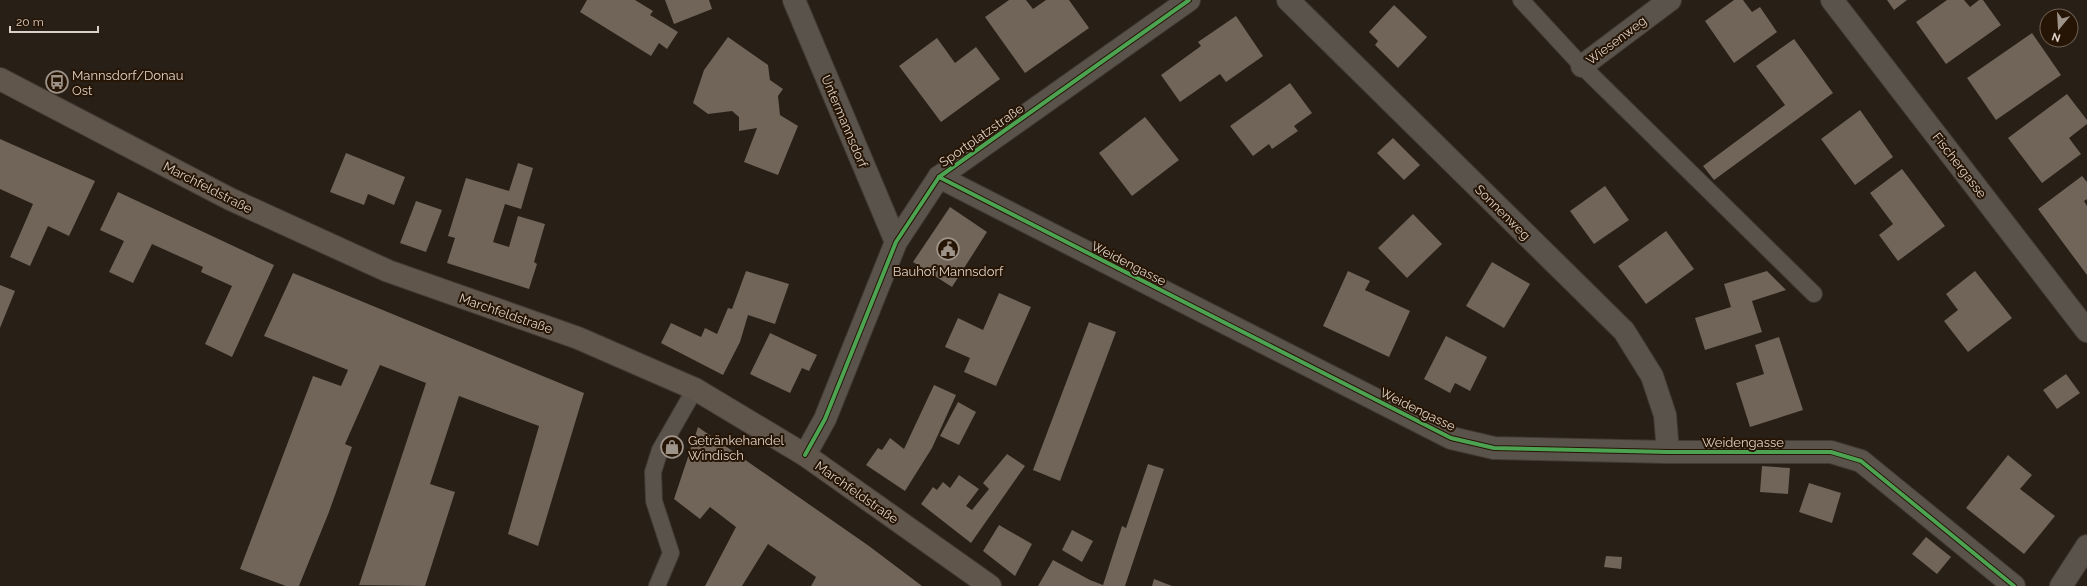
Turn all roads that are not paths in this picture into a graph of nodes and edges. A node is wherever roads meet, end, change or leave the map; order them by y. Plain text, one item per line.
1 (794, 0) edge
2 (1189, 0) edge
3 (1288, 0) edge
4 (1521, 0) edge
5 (1670, 0) edge
6 (1832, 0) edge
7 (1582, 66) junction
8 (0, 79) edge
9 (939, 177) junction
10 (896, 242) junction
11 (1814, 294) dead end
12 (2087, 331) edge
13 (695, 389) junction
14 (1668, 452) junction
15 (805, 455) junction
16 (2087, 546) edge
17 (657, 586) edge
18 (990, 586) edge
19 (2014, 586) edge
20 (2061, 586) edge

1 - 10 street, Untermannsdorf
2 - 9 street, Sportplatzstraße
3 - 14 street, Sonnenweg
4 - 7 lane
5 - 7 street, Wiesenweg
6 - 12 street, Fischergasse
7 - 11 lane
8 - 13 main road, Marchfeldstraße
9 - 10 street, Sportplatzstraße
9 - 14 street, Weidengasse
10 - 15 street, Sportplatzstraße
13 - 15 main road, Marchfeldstraße
13 - 17 lane
14 - 19 street, Weidengasse
15 - 18 main road, Marchfeldstraße
16 - 20 street

